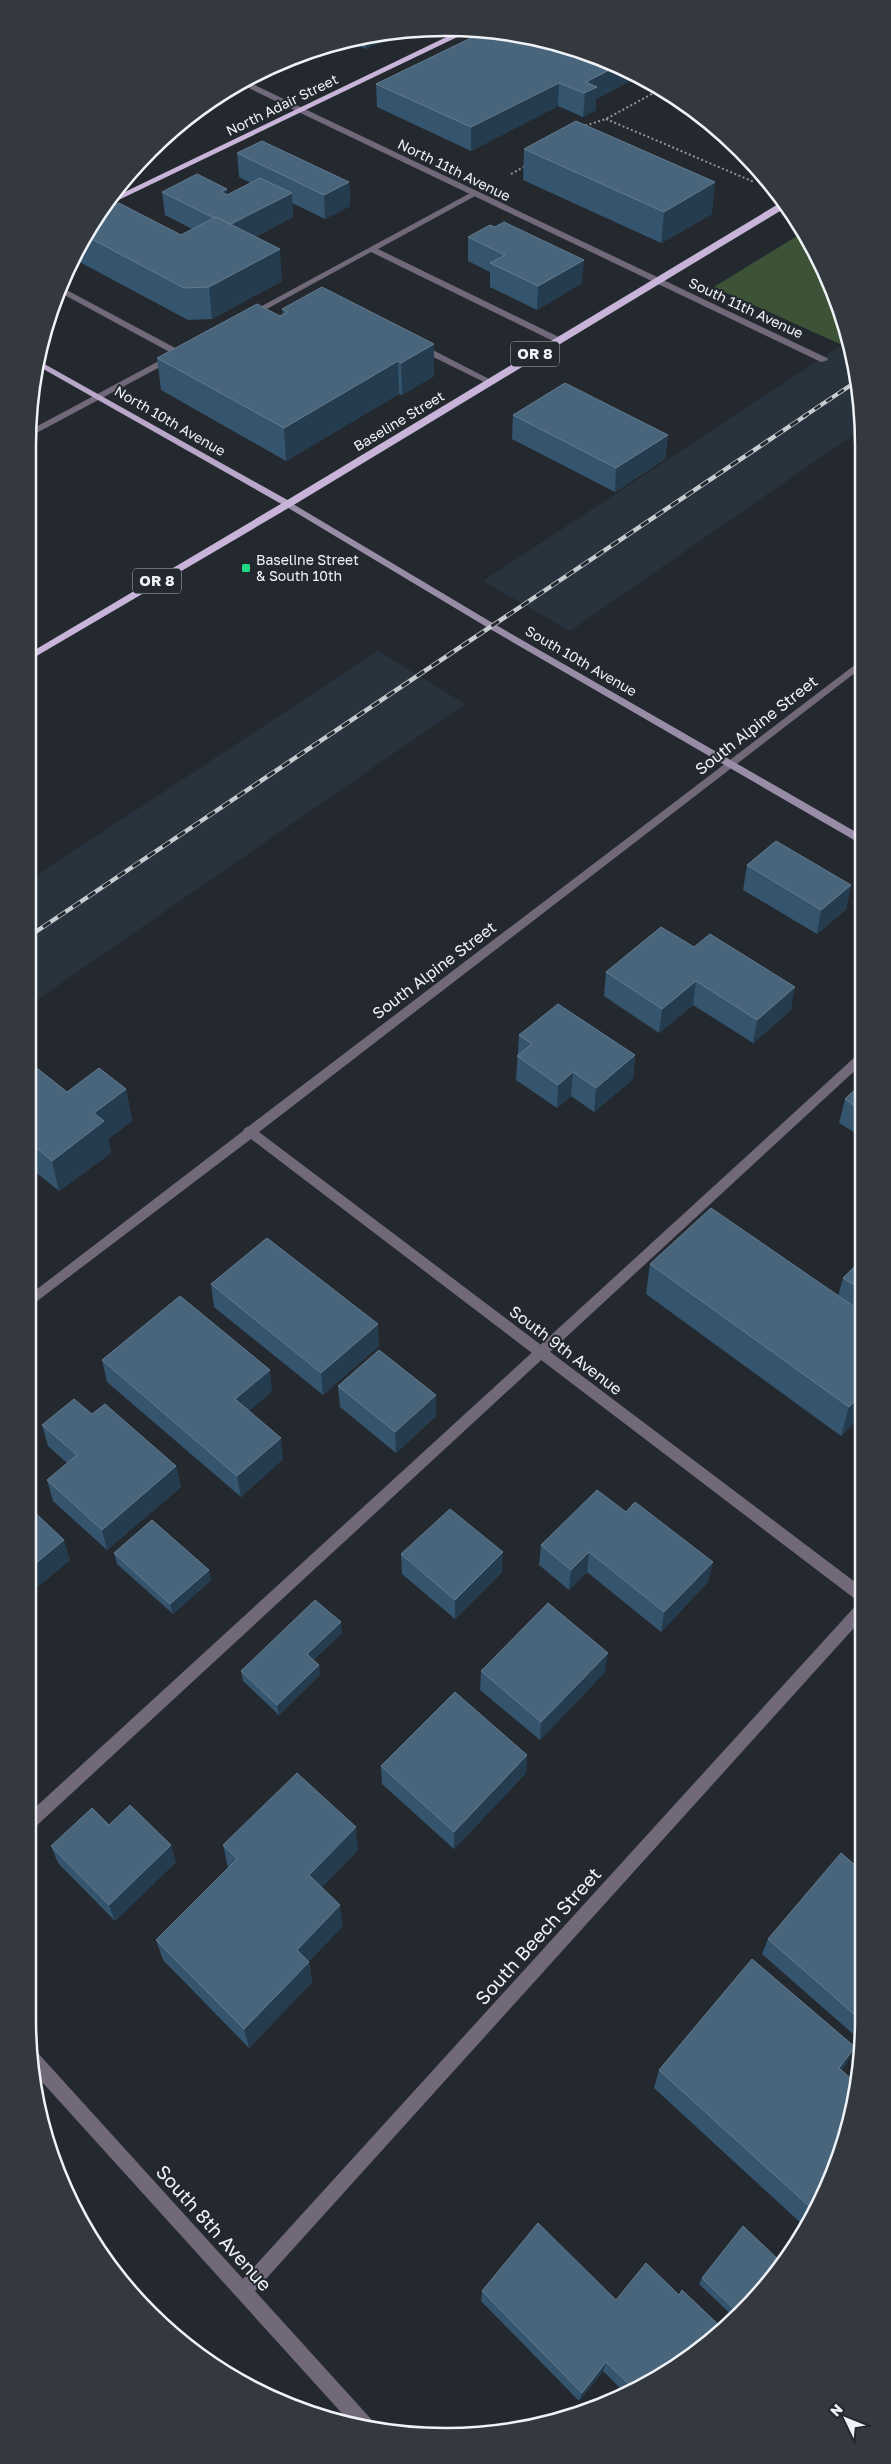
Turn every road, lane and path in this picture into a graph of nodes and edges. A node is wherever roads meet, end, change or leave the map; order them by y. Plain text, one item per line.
1 (453, 36) edge
2 (250, 86) edge
3 (653, 93) edge
4 (303, 110) junction
5 (606, 118) junction
6 (577, 129) edge
7 (530, 163) edge
8 (758, 184) dead end
9 (474, 193) junction
10 (120, 198) edge
11 (779, 208) edge
12 (372, 249) junction
13 (656, 281) junction
14 (298, 289) junction
15 (66, 292) edge
16 (307, 293) edge
17 (238, 321) edge
18 (558, 340) junction
19 (411, 342) edge
20 (187, 348) edge
21 (178, 353) junction
22 (824, 360) dead end
23 (44, 366) edge
24 (489, 382) junction
25 (98, 397) junction
26 (37, 430) edge
27 (288, 504) junction
28 (36, 653) edge
29 (855, 668) edge
30 (731, 765) junction
31 (855, 837) edge
32 (855, 1064) edge
33 (249, 1131) junction
34 (36, 1297) edge
35 (541, 1353) junction
36 (855, 1591) edge
37 (855, 1616) edge
38 (36, 1817) edge
39 (39, 2067) edge
40 (243, 2292) junction
41 (359, 2418) edge

1 - 4 highway, North Adair Street
2 - 4 street, North 11th Avenue
3 - 5 path
4 - 9 street, North 11th Avenue
4 - 10 highway, North Adair Street
5 - 6 path
5 - 8 path
7 - 9 path
9 - 12 street
9 - 13 street, North 11th Avenue
11 - 13 highway, Baseline Street / OR 8
12 - 14 street
12 - 18 street
13 - 18 highway, Baseline Street / OR 8
13 - 22 street, South 11th Avenue
14 - 16 street
14 - 17 street
15 - 21 street
18 - 24 highway, Baseline Street / OR 8
19 - 24 street
20 - 21 street
21 - 25 street
23 - 25 main road, North 10th Avenue
24 - 27 highway, Baseline Street / OR 8
25 - 26 street
25 - 27 main road, North 10th Avenue
27 - 28 highway, Baseline Street / OR 8
27 - 30 main road, South 10th Avenue
29 - 30 street, South Alpine Street
30 - 31 main road, South 10th Avenue
30 - 33 street, South Alpine Street
32 - 35 street
33 - 34 street, South Alpine Street
33 - 35 street, South 9th Avenue
35 - 36 street, South 9th Avenue
35 - 38 street
37 - 40 street, South Beech Street
39 - 40 street, South 8th Avenue
40 - 41 street, South 8th Avenue

